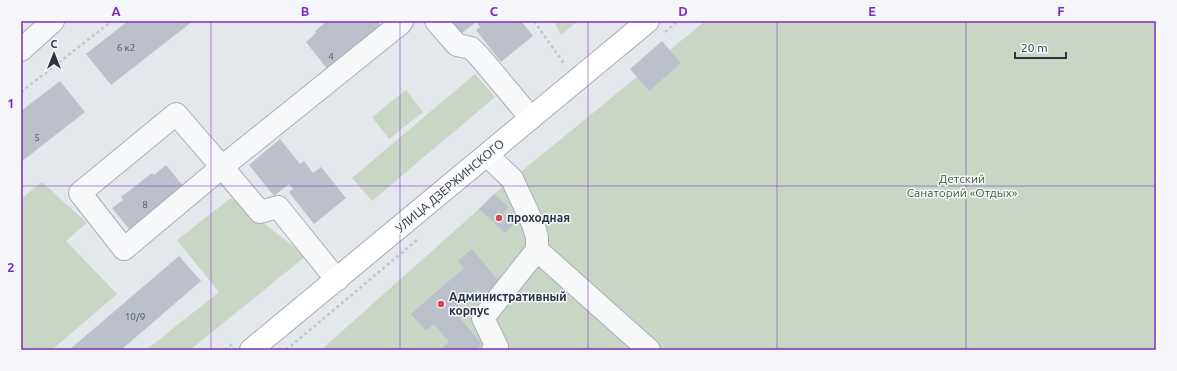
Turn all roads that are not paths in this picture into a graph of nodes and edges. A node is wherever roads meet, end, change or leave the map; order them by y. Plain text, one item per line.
1 (53, 21) edge
2 (402, 21) edge
3 (436, 21) edge
4 (648, 21) edge
5 (21, 50) edge
6 (531, 118) junction
7 (487, 155) junction
8 (222, 167) junction
9 (537, 250) junction
10 (337, 280) junction
11 (251, 350) edge
12 (493, 350) edge
13 (649, 350) edge

1 - 5 lane
2 - 8 lane
3 - 6 lane
4 - 6 main road, УЛИЦА ДЗЕРЖИНСКОГО
6 - 7 main road, УЛИЦА ДЗЕРЖИНСКОГО
7 - 9 lane
7 - 10 main road, УЛИЦА ДЗЕРЖИНСКОГО
8 - 8 lane
8 - 10 lane
9 - 12 lane
9 - 13 lane
10 - 11 main road, УЛИЦА ДЗЕРЖИНСКОГО

